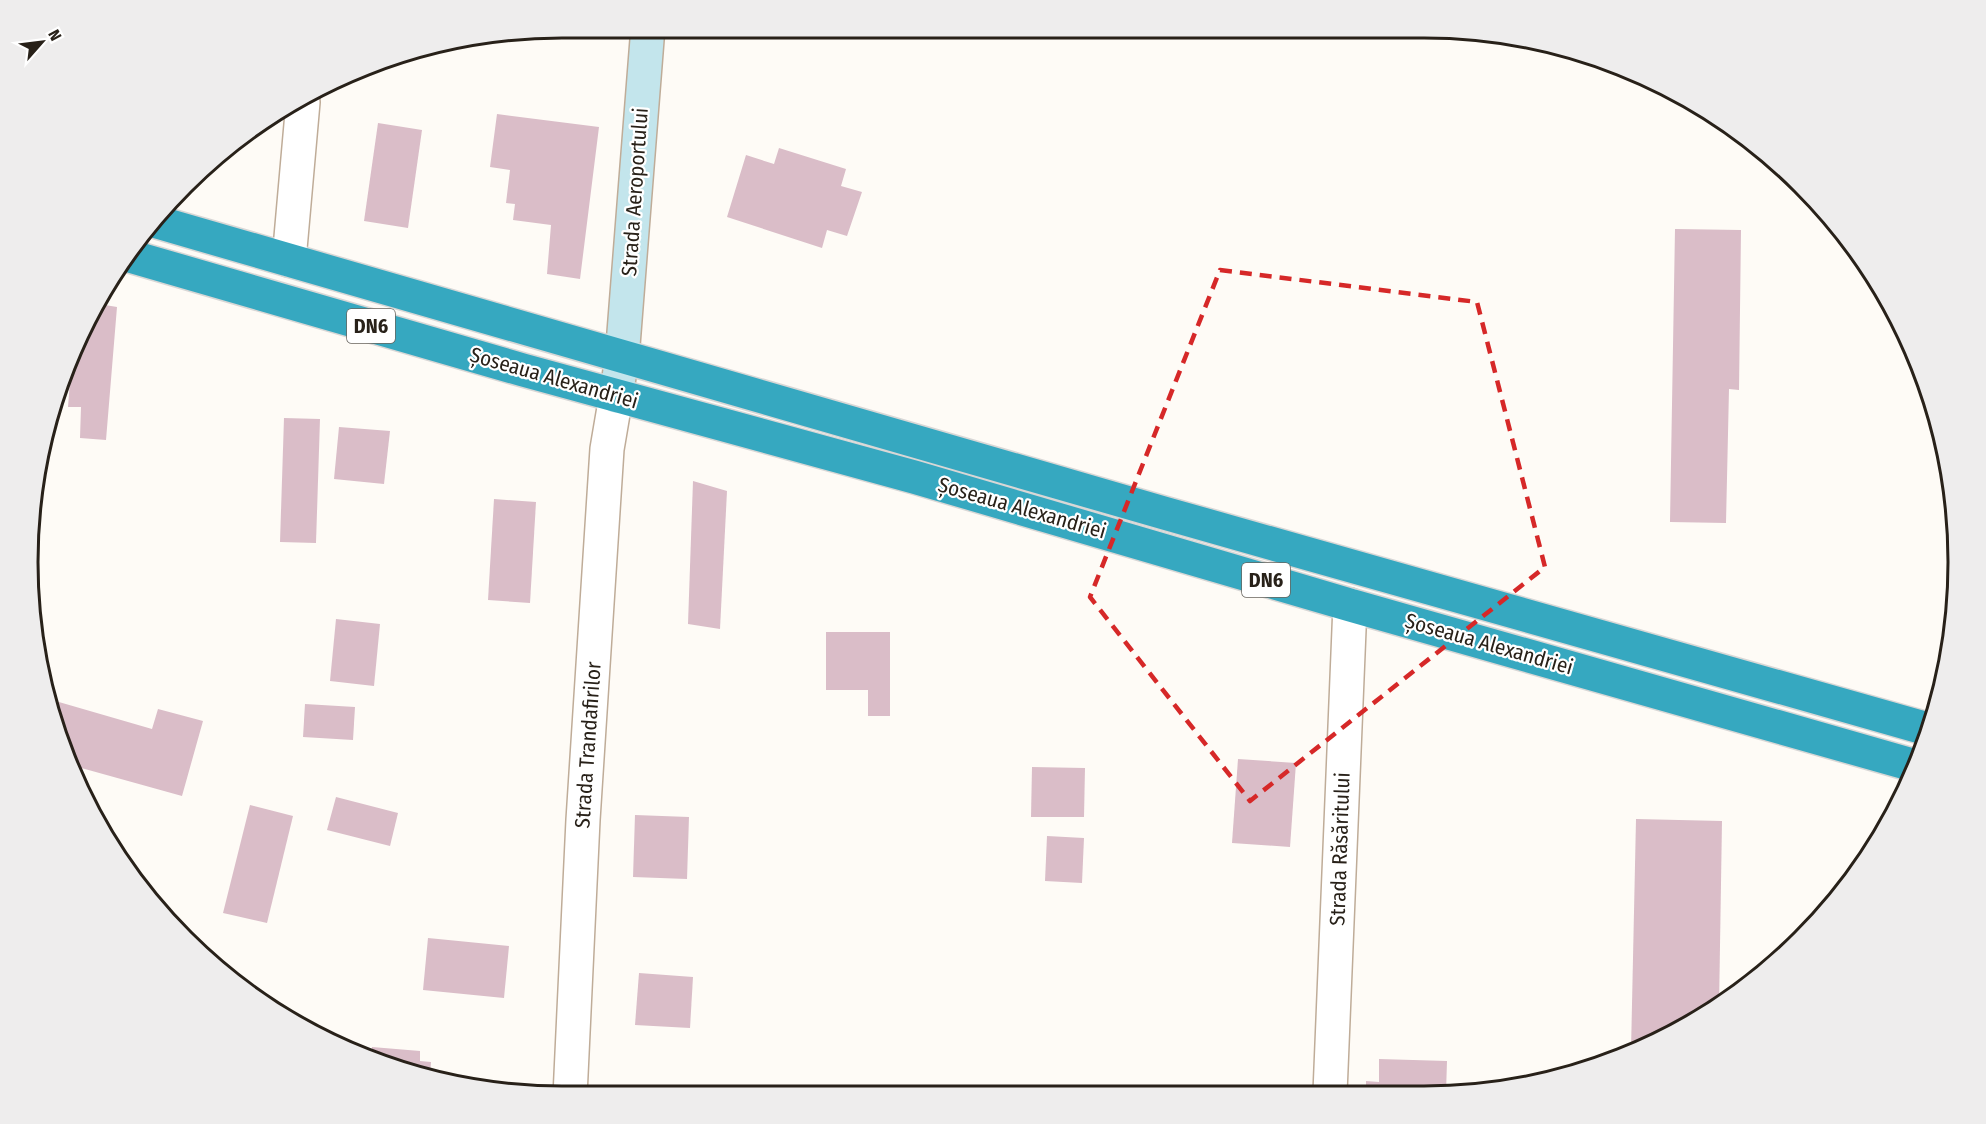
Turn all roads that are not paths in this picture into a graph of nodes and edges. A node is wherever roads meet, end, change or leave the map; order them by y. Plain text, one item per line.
1 (647, 38) edge
2 (303, 107) edge
3 (162, 223) edge
4 (135, 258) edge
5 (290, 260) junction
6 (622, 358) junction
7 (616, 396) junction
8 (1350, 604) junction
9 (1922, 727) edge
10 (1909, 763) edge
11 (570, 1086) edge
12 (1330, 1086) edge

1 - 6 street, Strada Aeroportului
2 - 5 street
3 - 5 highway, Șoseaua Alexandriei / DN6
4 - 7 highway, Șoseaua Alexandriei / DN6
5 - 6 highway, Șoseaua Alexandriei / DN6
6 - 7 street, Strada Aeroportului
6 - 9 highway, Șoseaua Alexandriei / DN6
7 - 8 highway, Șoseaua Alexandriei / DN6
7 - 11 street, Strada Trandafirilor
8 - 10 highway, Șoseaua Alexandriei / DN6
8 - 12 street, Strada Răsăritului

